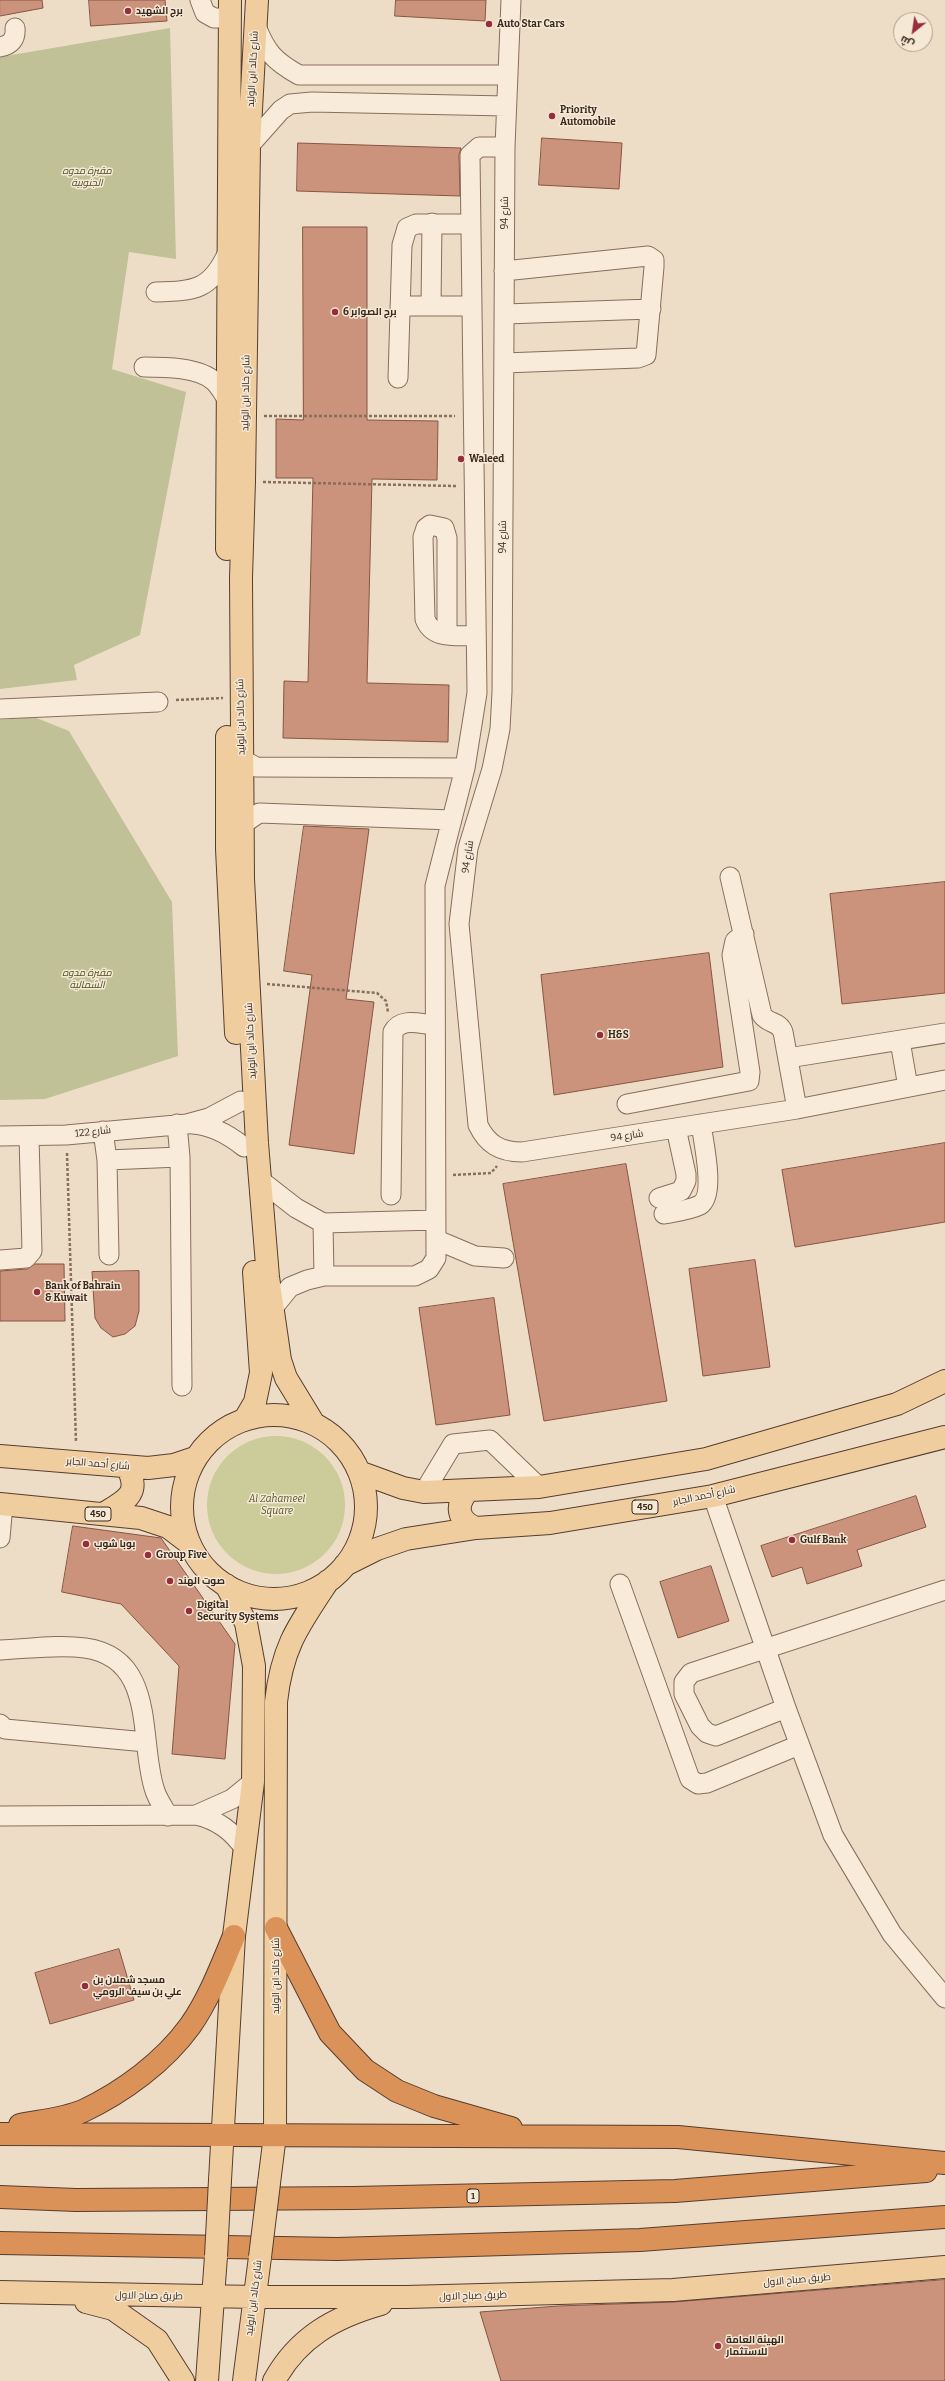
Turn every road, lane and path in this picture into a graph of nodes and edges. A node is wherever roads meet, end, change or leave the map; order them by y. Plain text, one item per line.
1 (200, 0) edge
2 (257, 0) edge
3 (511, 0) edge
4 (230, 9) edge
5 (255, 25) junction
6 (15, 28) dead end
7 (0, 47) edge
8 (507, 75) junction
9 (506, 106) junction
10 (250, 146) junction
11 (505, 147) junction
12 (432, 223) junction
13 (470, 224) junction
14 (228, 252) junction
15 (504, 271) junction
16 (156, 292) dead end
17 (400, 306) junction
18 (431, 306) junction
19 (472, 306) junction
20 (651, 309) junction
21 (504, 314) junction
22 (504, 362) junction
23 (144, 367) dead end
24 (398, 378) dead end
25 (228, 400) junction
26 (246, 415) junction
27 (504, 415) junction
28 (474, 416) junction
29 (258, 482) dead end
30 (474, 487) junction
31 (447, 634) junction
32 (476, 636) junction
33 (227, 697) junction
34 (158, 702) joint
35 (0, 709) edge
36 (242, 759) junction
37 (465, 768) junction
38 (452, 820) junction
39 (243, 824) junction
40 (730, 877) dead end
41 (744, 934) junction
42 (261, 984) dead end
43 (434, 1025) junction
44 (397, 1026) junction
45 (945, 1033) edge
46 (900, 1041) junction
47 (788, 1058) junction
48 (945, 1080) edge
49 (908, 1087) junction
50 (241, 1101) junction
51 (627, 1104) dead end
52 (797, 1109) junction
53 (182, 1124) junction
54 (701, 1124) junction
55 (676, 1128) junction
56 (103, 1131) junction
57 (66, 1135) junction
58 (0, 1136) edge
59 (29, 1136) junction
60 (244, 1146) junction
61 (509, 1152) junction
62 (180, 1156) junction
63 (107, 1160) junction
64 (434, 1174) junction
65 (260, 1180) junction
66 (391, 1195) dead end
67 (323, 1223) junction
68 (436, 1230) junction
69 (503, 1252) dead end
70 (109, 1255) dead end
71 (0, 1260) edge
72 (324, 1276) junction
73 (272, 1308) junction
74 (945, 1381) edge
75 (182, 1386) dead end
76 (245, 1419) junction
77 (314, 1424) junction
78 (945, 1437) edge
79 (0, 1456) edge
80 (195, 1458) junction
81 (76, 1462) junction
82 (127, 1467) junction
83 (359, 1472) junction
84 (539, 1487) junction
85 (424, 1492) junction
86 (467, 1492) junction
87 (713, 1496) junction
88 (2, 1504) edge
89 (103, 1514) junction
90 (476, 1528) junction
91 (0, 1538) edge
92 (190, 1543) junction
93 (346, 1565) junction
94 (328, 1581) junction
95 (620, 1584) dead end
96 (226, 1585) junction
97 (945, 1590) edge
98 (766, 1649) junction
99 (0, 1650) edge
100 (786, 1708) junction
101 (0, 1724) edge
102 (146, 1742) junction
103 (799, 1745) junction
104 (253, 1782) junction
105 (196, 1815) junction
106 (0, 1816) edge
107 (168, 1816) junction
108 (244, 1849) junction
109 (276, 1928) junction
110 (234, 1936) junction
111 (945, 1998) edge
112 (0, 2129) edge
113 (0, 2134) edge
114 (223, 2135) junction
115 (275, 2135) junction
116 (541, 2136) junction
117 (945, 2163) edge
118 (945, 2170) edge
119 (0, 2197) edge
120 (945, 2217) edge
121 (0, 2243) edge
122 (945, 2252) edge
123 (945, 2267) edge
124 (673, 2290) junction
125 (0, 2292) edge
126 (58, 2294) junction
127 (213, 2297) junction
128 (255, 2297) junction
129 (406, 2297) junction
130 (183, 2381) edge
131 (208, 2381) edge
132 (244, 2381) edge
133 (274, 2381) edge

1 - 4 street
2 - 5 main road, شارع خالد ابن الوليد
3 - 8 street, شارع 94
4 - 14 main road, شارع خالد ابن الوليد
5 - 8 street
5 - 10 main road, شارع خالد ابن الوليد
6 - 7 street
8 - 9 street, شارع 94
9 - 10 street
9 - 11 street, شارع 94
10 - 26 main road, شارع خالد ابن الوليد
11 - 13 street
11 - 15 street, شارع 94
12 - 13 street
12 - 17 street
12 - 18 street
13 - 19 street
14 - 16 street
14 - 25 main road, شارع خالد ابن الوليد
15 - 20 street
15 - 21 street, شارع 94
17 - 18 street
17 - 24 street
18 - 19 street
19 - 28 street
20 - 21 street
20 - 22 street
21 - 22 street, شارع 94
22 - 27 street, شارع 94
23 - 25 street
25 - 33 main road, شارع خالد ابن الوليد
26 - 28 path
26 - 36 main road, شارع خالد ابن الوليد
27 - 28 street
27 - 61 street, شارع 94
28 - 30 street
29 - 30 path
30 - 32 street
31 - 31 street
31 - 32 street
32 - 37 street
33 - 34 path
33 - 50 main road, شارع خالد ابن الوليد
34 - 35 street
36 - 37 street
36 - 39 main road, شارع خالد ابن الوليد
37 - 38 street
38 - 39 street
38 - 43 street
39 - 65 main road, شارع خالد ابن الوليد
40 - 41 street
41 - 47 street
41 - 51 street
42 - 44 path
43 - 44 street
43 - 64 street
44 - 66 street
45 - 46 street
46 - 47 street
46 - 49 street
47 - 52 street
48 - 49 street, شارع 94
49 - 52 street, شارع 94
50 - 53 street, شارع 122
50 - 60 main road, شارع خالد ابن الوليد
52 - 54 street, شارع 94
53 - 56 street, شارع 122
53 - 60 street, شارع 122
53 - 62 street
54 - 55 street, شارع 94
54 - 55 street
55 - 61 street, شارع 94
56 - 57 street, شارع 122
56 - 63 street
57 - 59 street, شارع 122
57 - 81 path
58 - 59 street, شارع 122
59 - 71 street
60 - 76 main road, شارع خالد ابن الوليد
61 - 64 path
62 - 63 street
62 - 75 street
63 - 70 street
64 - 68 street
65 - 67 street
65 - 73 main road, شارع خالد ابن الوليد
67 - 68 street
67 - 72 street
68 - 69 street
68 - 72 street
72 - 73 street
73 - 77 main road, شارع خالد ابن الوليد
74 - 84 main road
76 - 77 main road, 450
76 - 80 main road, 450
77 - 83 main road, 450
78 - 87 main road, شارع أحمد الجابر / 450
79 - 81 main road, شارع أحمد الجابر / 450
80 - 82 main road, شارع أحمد الجابر / 450
80 - 92 main road, 450
81 - 82 main road, شارع أحمد الجابر / 450
82 - 89 main road
83 - 85 main road
83 - 93 main road, 450
84 - 85 street
84 - 86 main road
85 - 86 main road
86 - 90 main road
87 - 90 main road, شارع أحمد الجابر / 450
87 - 98 street
88 - 89 main road, 450
88 - 91 street
89 - 92 main road, 450
90 - 93 main road, شارع أحمد الجابر / 450
92 - 96 main road, 450
93 - 94 main road, 450
94 - 96 main road, 450
94 - 109 main road, شارع خالد ابن الوليد
95 - 103 street
96 - 104 main road
97 - 98 street
98 - 100 street
98 - 100 street
99 - 102 street
100 - 103 street
101 - 102 street
102 - 107 street
103 - 111 street
104 - 105 street
104 - 108 main road
105 - 107 street
105 - 108 street
106 - 107 street
108 - 110 main road
109 - 115 main road, شارع خالد ابن الوليد
109 - 116 highway
110 - 112 highway
110 - 114 main road
113 - 114 highway
114 - 115 highway
114 - 127 main road, bridge
115 - 116 highway
115 - 128 main road, شارع خالد ابن الوليد, bridge
116 - 117 highway
118 - 119 highway, 1
120 - 121 highway
122 - 124 main road
123 - 124 main road, طريق صباح الاول
124 - 129 main road, طريق صباح الاول
125 - 126 main road, طريق صباح الاول
126 - 127 main road, طريق صباح الاول
126 - 130 main road
127 - 128 main road, طريق صباح الاول
127 - 131 main road
128 - 129 main road, طريق صباح الاول
128 - 132 main road, شارع خالد ابن الوليد
129 - 133 main road

